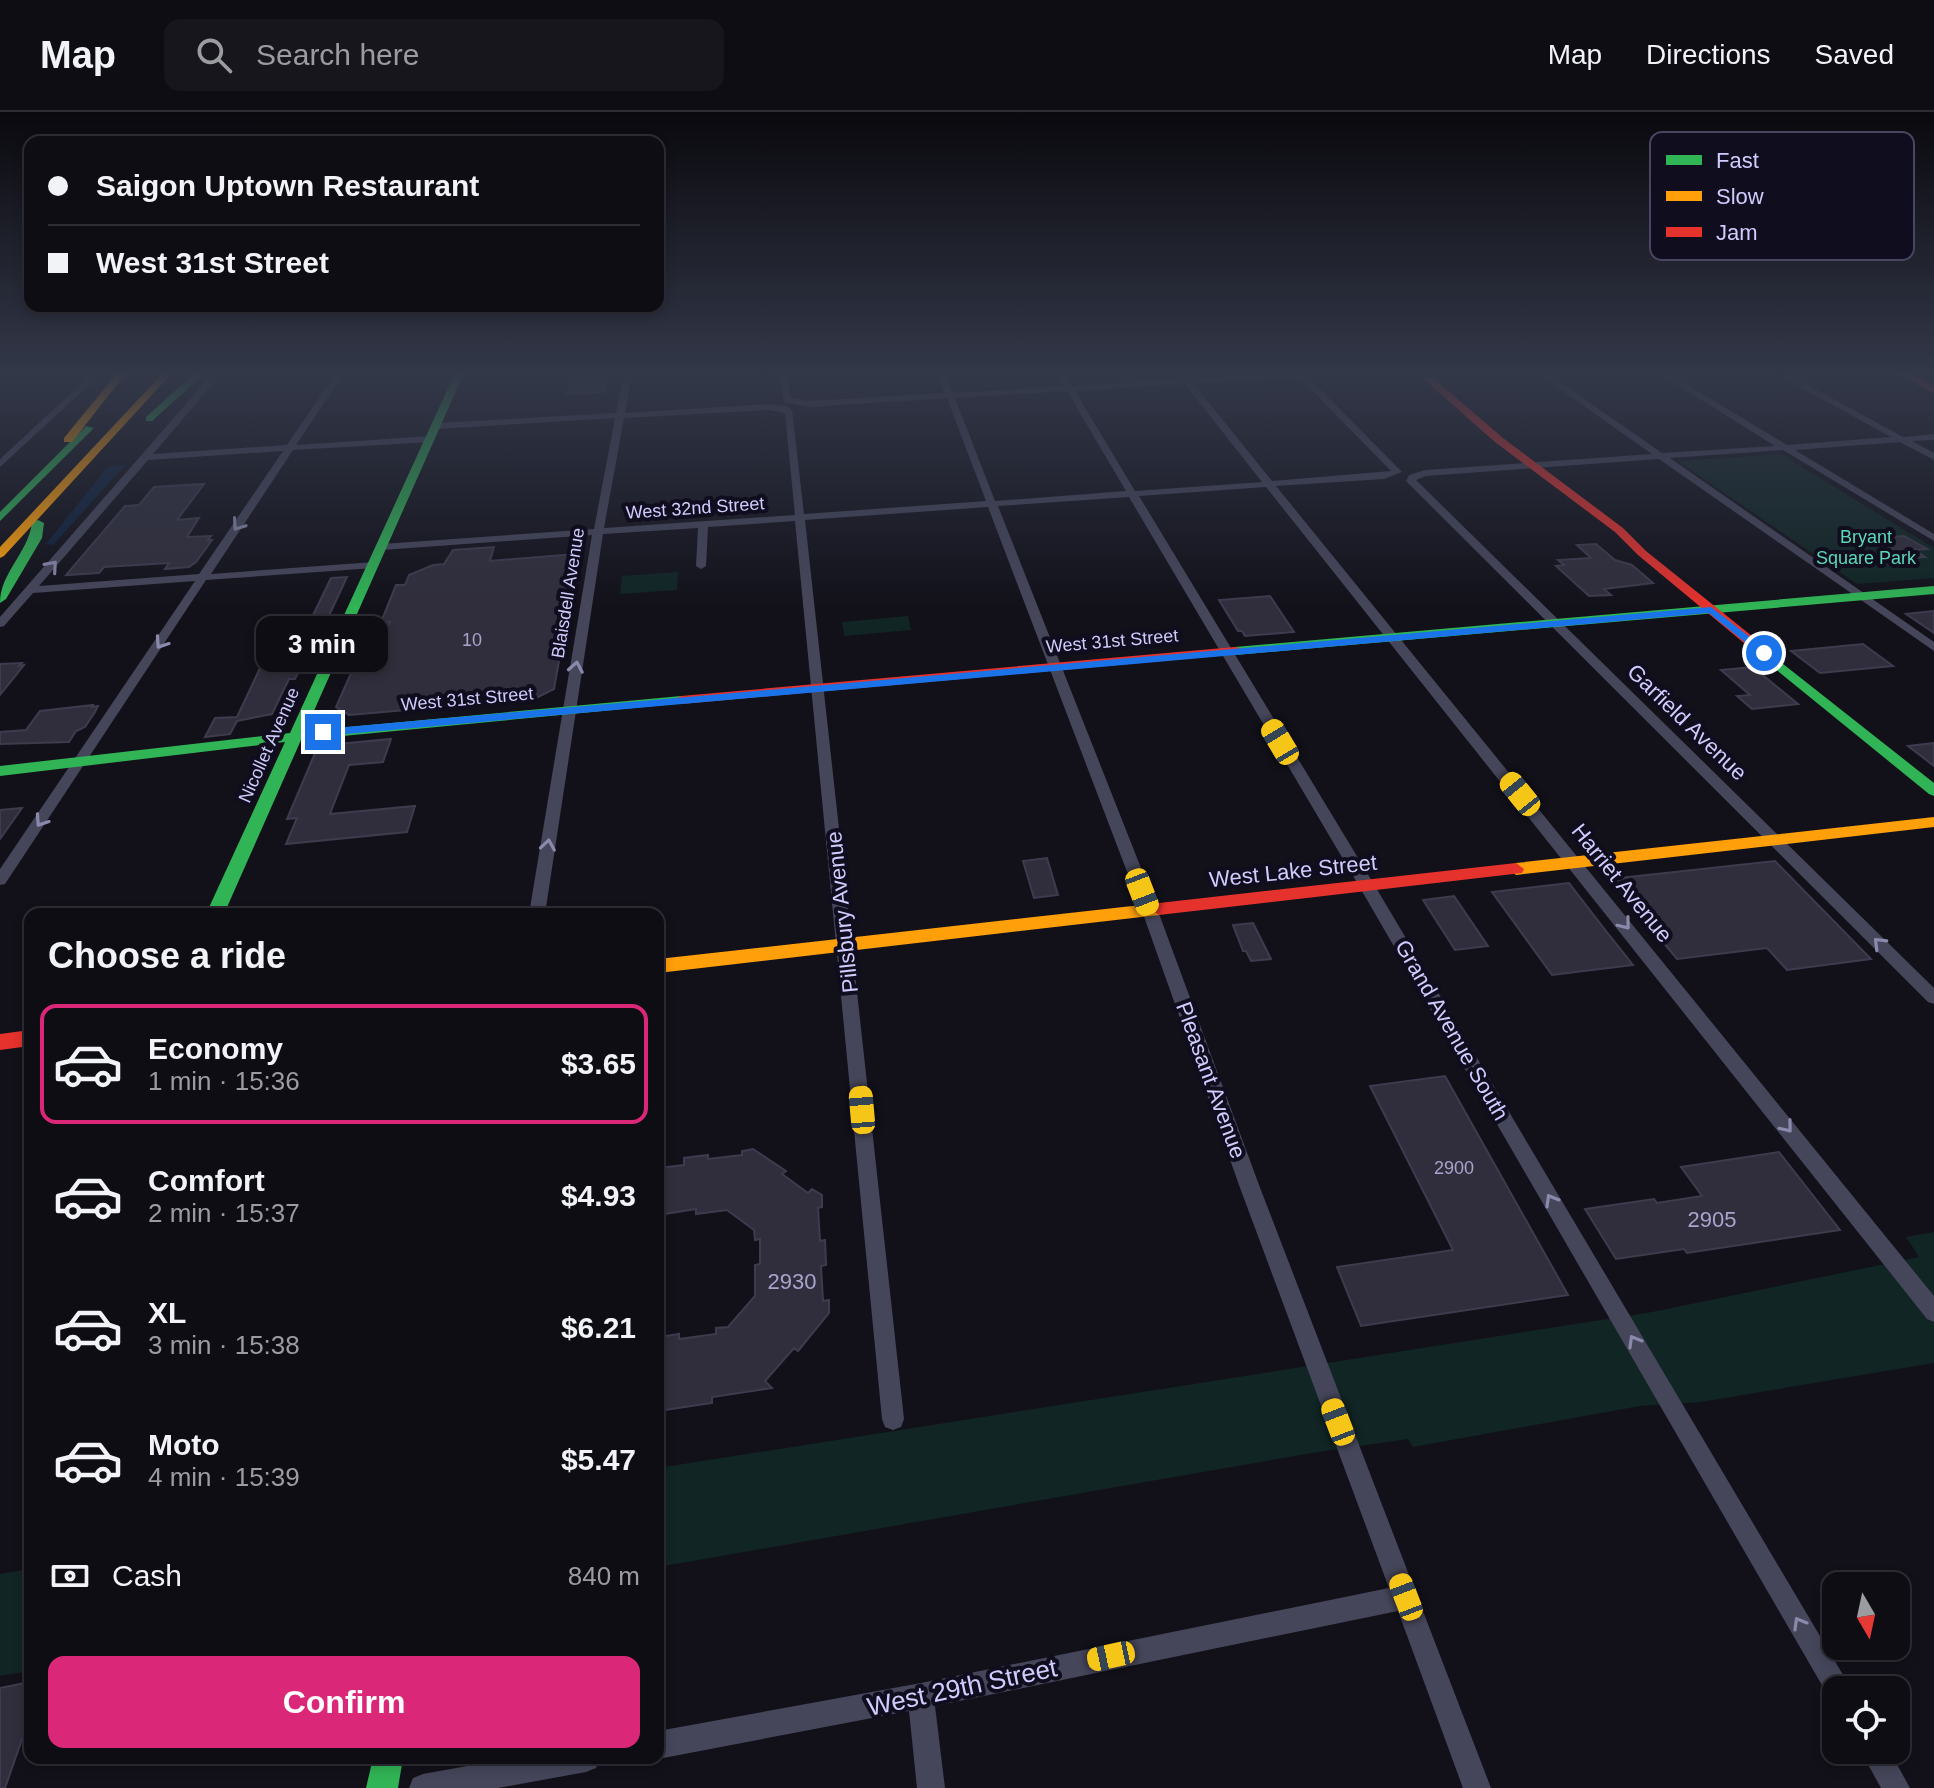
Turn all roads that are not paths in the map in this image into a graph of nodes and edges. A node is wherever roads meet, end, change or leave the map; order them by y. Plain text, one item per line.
1 (60, 451) edge
2 (65, 451) edge
3 (94, 451) edge
4 (102, 451) edge
5 (150, 451) edge
6 (239, 451) edge
7 (289, 451) edge
8 (426, 451) edge
9 (613, 451) edge
10 (793, 451) edge
11 (970, 451) edge
12 (1106, 451) edge
13 (1243, 451) edge
14 (1379, 451) edge
15 (1517, 451) edge
16 (1654, 451) edge
17 (1726, 451) edge
18 (1791, 451) edge
19 (1661, 456) junction
20 (145, 457) junction
21 (84, 462) junction
22 (1534, 465) junction
23 (47, 469) junction
24 (1269, 484) junction
25 (1131, 494) junction
26 (991, 503) junction
27 (41, 508) junction
28 (0, 515) edge
29 (801, 517) junction
30 (703, 524) junction
31 (598, 531) junction
32 (1934, 538) edge
33 (382, 547) junction
34 (0, 554) edge
35 (374, 565) junction
36 (701, 566) dead end
37 (204, 578) junction
38 (31, 590) junction
39 (1934, 590) edge
40 (1860, 596) junction
41 (0, 599) edge
42 (1711, 610) junction
43 (1554, 623) junction
44 (0, 624) edge
45 (1392, 637) junction
46 (1934, 647) edge
47 (1226, 651) junction
48 (1054, 666) junction
49 (820, 687) junction
50 (570, 709) junction
51 (294, 736) junction
52 (81, 761) junction
53 (0, 762) edge
54 (0, 771) edge
55 (1934, 791) edge
56 (1934, 822) edge
57 (1776, 840) junction
58 (1576, 863) junction
59 (0, 880) edge
60 (1367, 886) junction
61 (218, 908) edge
62 (538, 908) edge
63 (1150, 911) junction
64 (845, 945) junction
65 (664, 965) edge
66 (1934, 998) edge
67 (24, 1039) edge
68 (0, 1042) edge
69 (1934, 1312) edge
70 (893, 1419) dead end
71 (1406, 1597) junction
72 (1831, 1676) edge
73 (921, 1696) junction
74 (664, 1744) edge
75 (387, 1764) edge
76 (553, 1764) edge
77 (1882, 1764) edge
78 (382, 1788) edge
79 (423, 1788) edge
80 (931, 1788) edge
81 (1477, 1788) edge
82 (1896, 1788) edge

1 - 23 main road
2 - 23 main road
3 - 21 main road
4 - 21 main road
5 - 20 street
6 - 20 street
7 -> 37 street
8 - 33 main road, Nicollet Avenue
9 - 31 street, Blaisdell Avenue
10 - 29 street, Pillsbury Avenue
11 - 26 street, Pleasant Avenue
12 - 25 street, Grand Avenue South
13 - 24 street, Harriet Avenue
14 - 24 street, West 32nd Street
15 - 22 main road
16 - 19 street
17 - 19 street
18 - 32 street
19 - 22 street
19 - 40 street
38 -> 20 street
21 - 27 main road
22 - 42 main road
22 - 43 street, Garfield Avenue
23 - 28 main road
24 - 25 street, West 32nd Street
24 - 45 street, Harriet Avenue
25 - 26 street, West 32nd Street
25 - 47 street, Grand Avenue South
26 - 29 street, West 32nd Street
26 - 48 street, Pleasant Avenue
27 - 34 main road
27 - 41 main road
29 - 30 street, West 32nd Street
29 - 49 street, Pillsbury Avenue
30 - 31 street, West 32nd Street
30 - 36 street
31 - 33 street, West 32nd Street
50 -> 31 street, Blaisdell Avenue
33 - 35 main road, Nicollet Avenue
35 - 37 street
35 - 51 main road, Nicollet Avenue
37 - 38 street
37 -> 52 street
38 - 44 street
39 - 40 main road, West 31st Street
40 - 42 main road, West 31st Street
40 - 46 street
42 - 43 main road, West 31st Street
42 - 55 main road
43 - 45 main road, West 31st Street
43 - 57 street, Garfield Avenue
45 - 47 main road, West 31st Street
45 - 58 street, Harriet Avenue
47 - 48 main road, West 31st Street
47 - 60 street, Grand Avenue South
48 - 49 main road, West 31st Street
48 - 63 street, Pleasant Avenue
49 - 50 main road, West 31st Street
49 - 64 street, Pillsbury Avenue
50 - 51 main road, West 31st Street
62 -> 50 street, Blaisdell Avenue
51 - 52 main road, West 31st Street
51 - 61 main road, Nicollet Avenue
52 - 53 main road
52 - 54 main road
52 -> 59 street
56 - 57 main road, West Lake Street
57 - 58 main road, West Lake Street
66 -> 57 street, Garfield Avenue
58 - 60 main road, West Lake Street
58 -> 69 street, Harriet Avenue
60 - 63 main road, West Lake Street
72 -> 60 street, Grand Avenue South
63 - 64 main road, West Lake Street
63 - 71 street, Pleasant Avenue
64 - 65 main road, West Lake Street
64 - 70 street, Pillsbury Avenue
67 - 68 main road
71 - 73 street, West 29th Street
71 - 81 street, Pleasant Avenue
73 - 74 street, West 29th Street
73 - 80 street
75 - 78 main road
76 - 79 street
77 - 82 street

